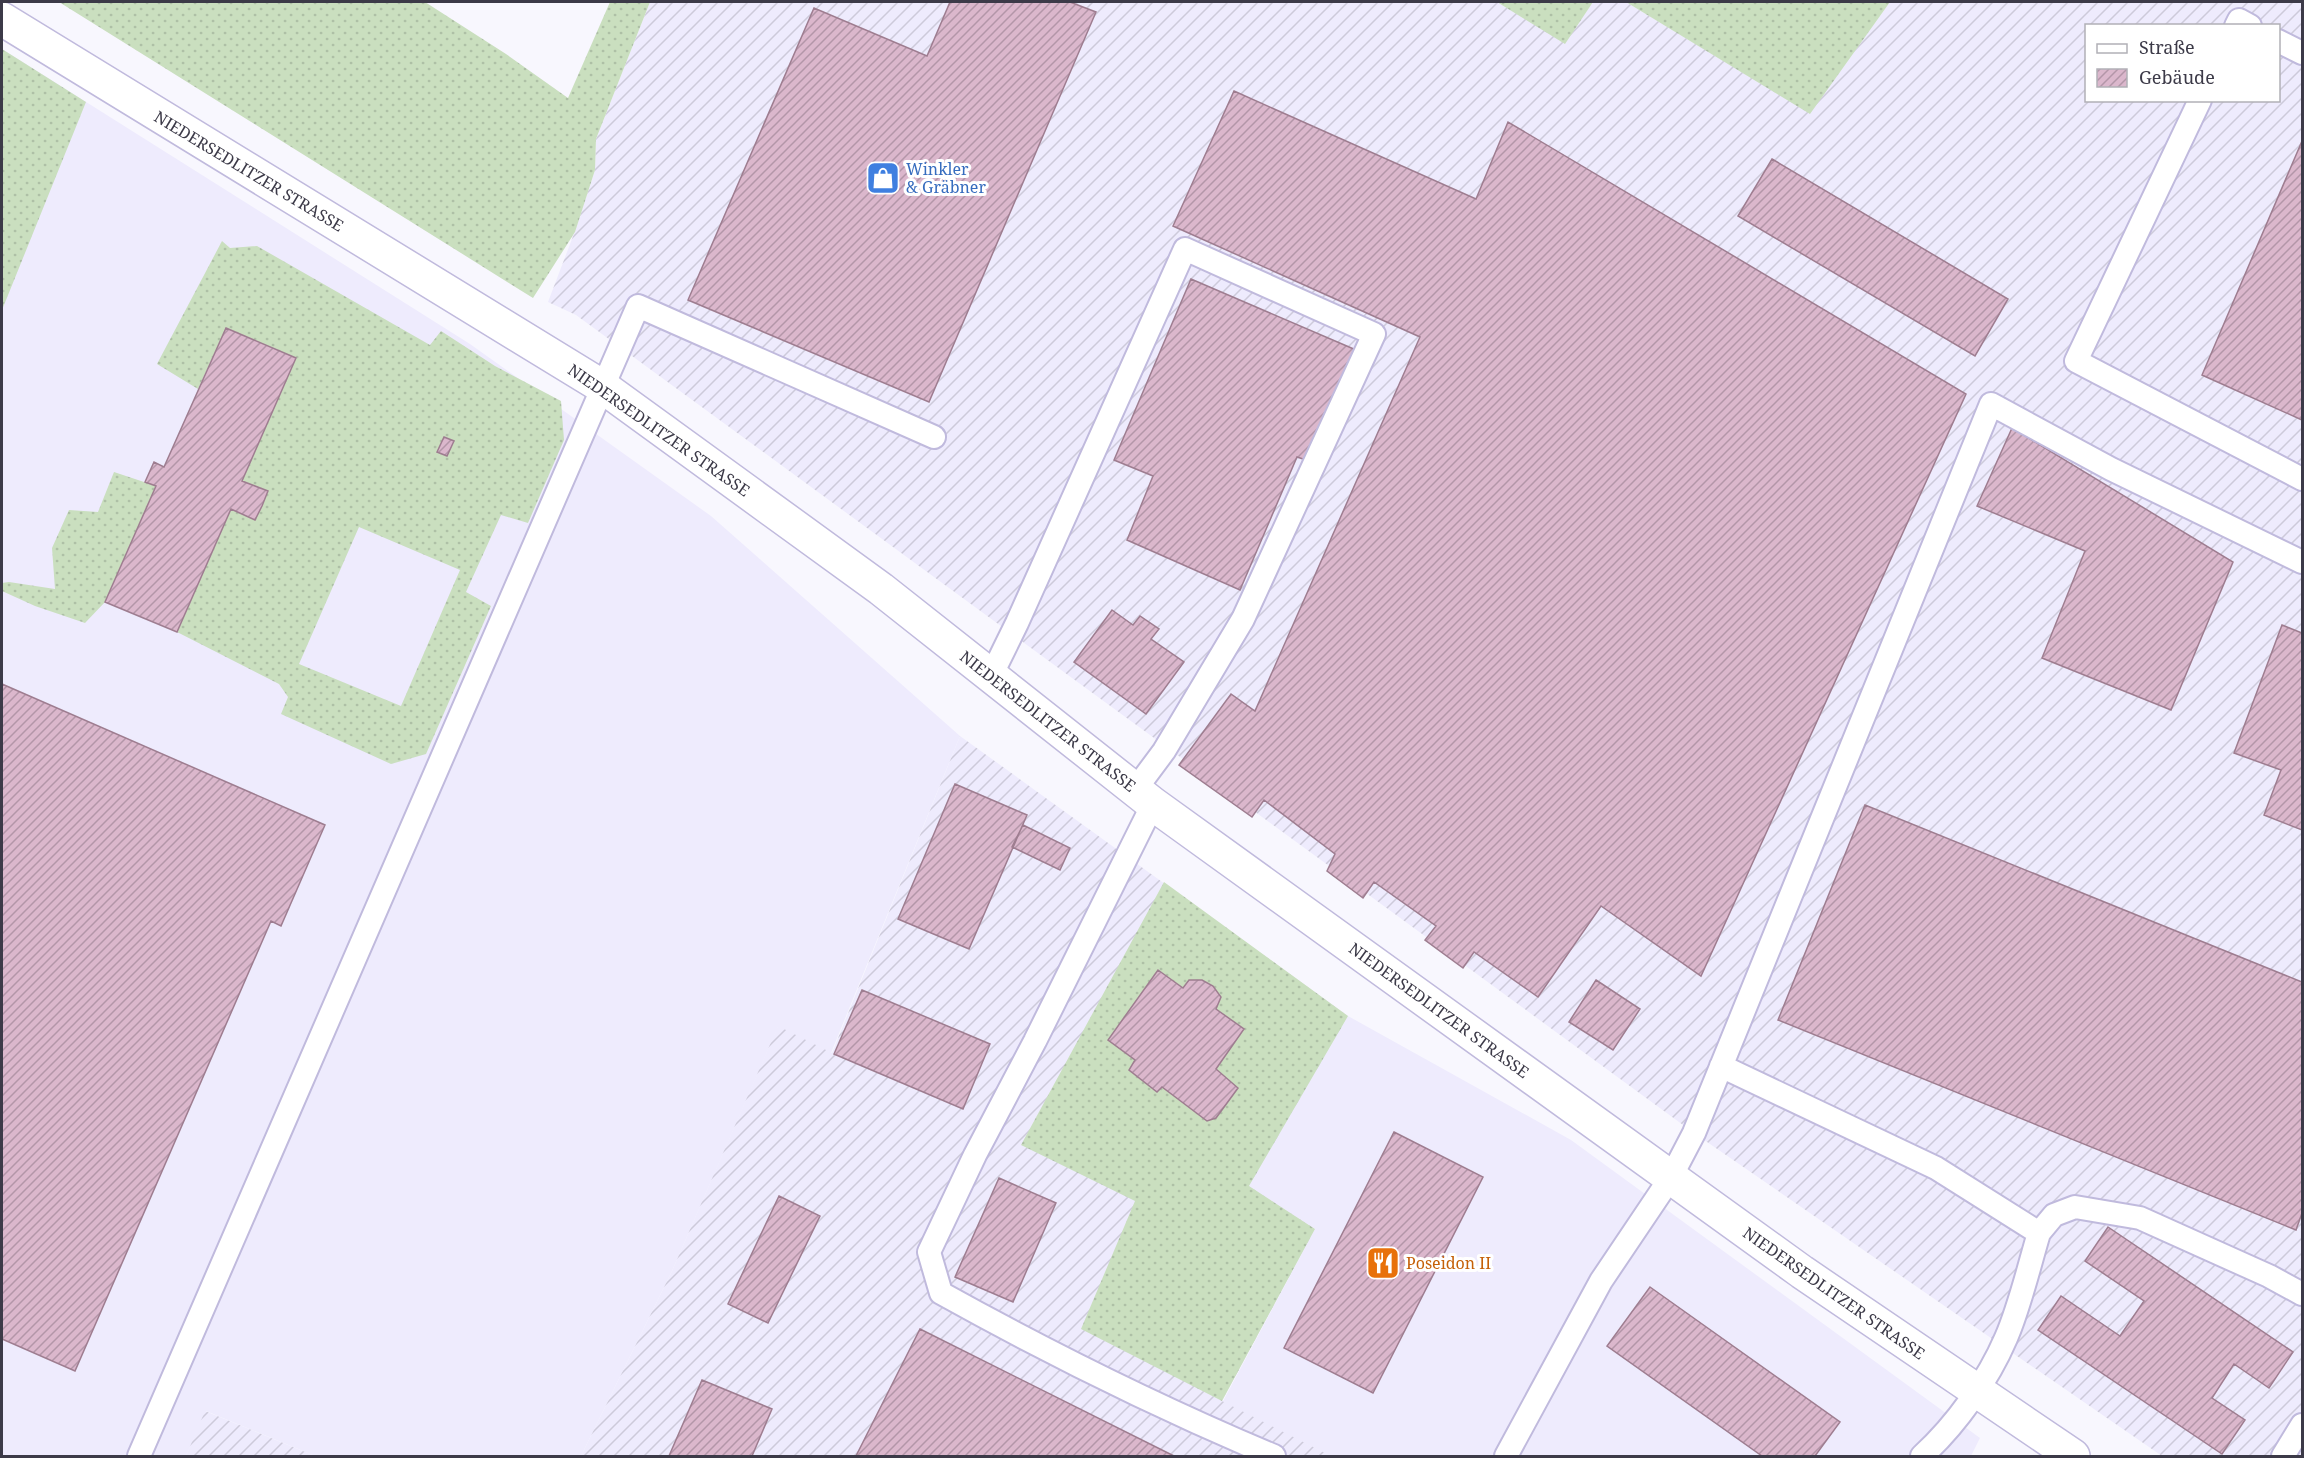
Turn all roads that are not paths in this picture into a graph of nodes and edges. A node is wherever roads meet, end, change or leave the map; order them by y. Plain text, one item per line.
1 (2, 19) edge
2 (2280, 42) edge
3 (2302, 53) edge
4 (2199, 102) edge
5 (603, 387) junction
6 (934, 436) dead end
7 (2302, 478) edge
8 (2302, 562) edge
9 (991, 676) junction
10 (1144, 797) junction
11 (1721, 1066) junction
12 (1671, 1177) junction
13 (2039, 1233) junction
14 (2302, 1294) edge
15 (1976, 1391) junction
16 (2302, 1425) edge
17 (139, 1456) edge
18 (1274, 1456) edge
19 (1506, 1456) edge
20 (1922, 1456) edge
21 (2073, 1456) edge
22 (2283, 1456) edge

1 - 5 street, NIEDERSEDLITZER STRASSE
2 - 3 lane
4 - 7 lane
5 - 6 lane
5 - 9 street, NIEDERSEDLITZER STRASSE
5 - 17 lane
8 - 11 lane
9 - 10 street, NIEDERSEDLITZER STRASSE
9 - 10 lane
10 - 12 street, NIEDERSEDLITZER STRASSE
10 - 18 lane
11 - 12 lane
11 - 13 lane
12 - 15 street, NIEDERSEDLITZER STRASSE
12 - 19 lane
13 - 14 lane
13 - 15 lane
15 - 20 lane
15 - 21 street, NIEDERSEDLITZER STRASSE
16 - 22 lane

